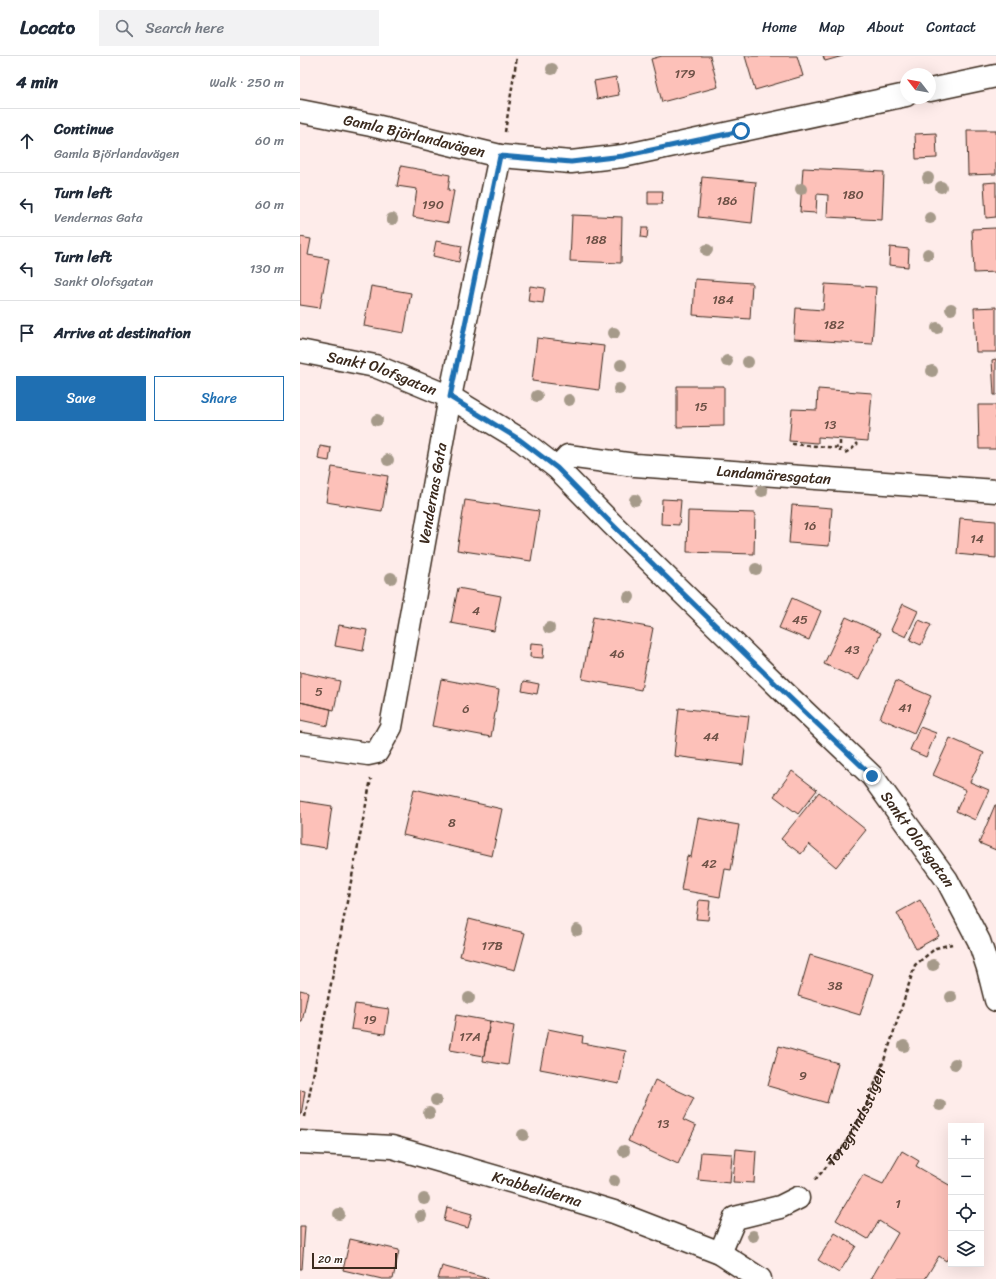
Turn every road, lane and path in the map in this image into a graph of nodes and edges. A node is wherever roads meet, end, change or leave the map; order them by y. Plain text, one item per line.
1 (517, 56) edge
2 (996, 76) edge
3 (936, 89) edge
4 (900, 96) edge
5 (300, 111) edge
6 (500, 156) junction
7 (300, 351) edge
8 (450, 397) junction
9 (840, 441) dead end
10 (792, 444) dead end
11 (840, 448) junction
12 (840, 460) dead end
13 (557, 468) junction
14 (996, 491) edge
15 (300, 744) edge
16 (371, 776) dead end
17 (987, 940) edge
18 (950, 945) dead end
19 (996, 1000) edge
20 (305, 1116) dead end
21 (300, 1142) edge
22 (798, 1198) joint
23 (720, 1253) junction
24 (760, 1279) edge

1 - 6 path
2 - 3 street
4 - 6 street, Gamla Björlandavägen
5 - 6 street, Gamla Björlandavägen
6 - 8 street, Vendernas Gata
7 - 8 street, Sankt Olofsgatan
8 - 13 street, Sankt Olofsgatan
8 - 15 street, Vendernas Gata
9 - 11 path
10 - 11 path
11 - 12 path
13 - 14 street, Landamäresgatan
13 - 17 street, Sankt Olofsgatan
16 - 20 path
17 - 19 street, Sankt Olofsgatan
18 - 22 path, Toregrindsstigen
21 - 23 street, Krabbeliderna
22 - 23 street
23 - 24 street, Krabbeliderna

